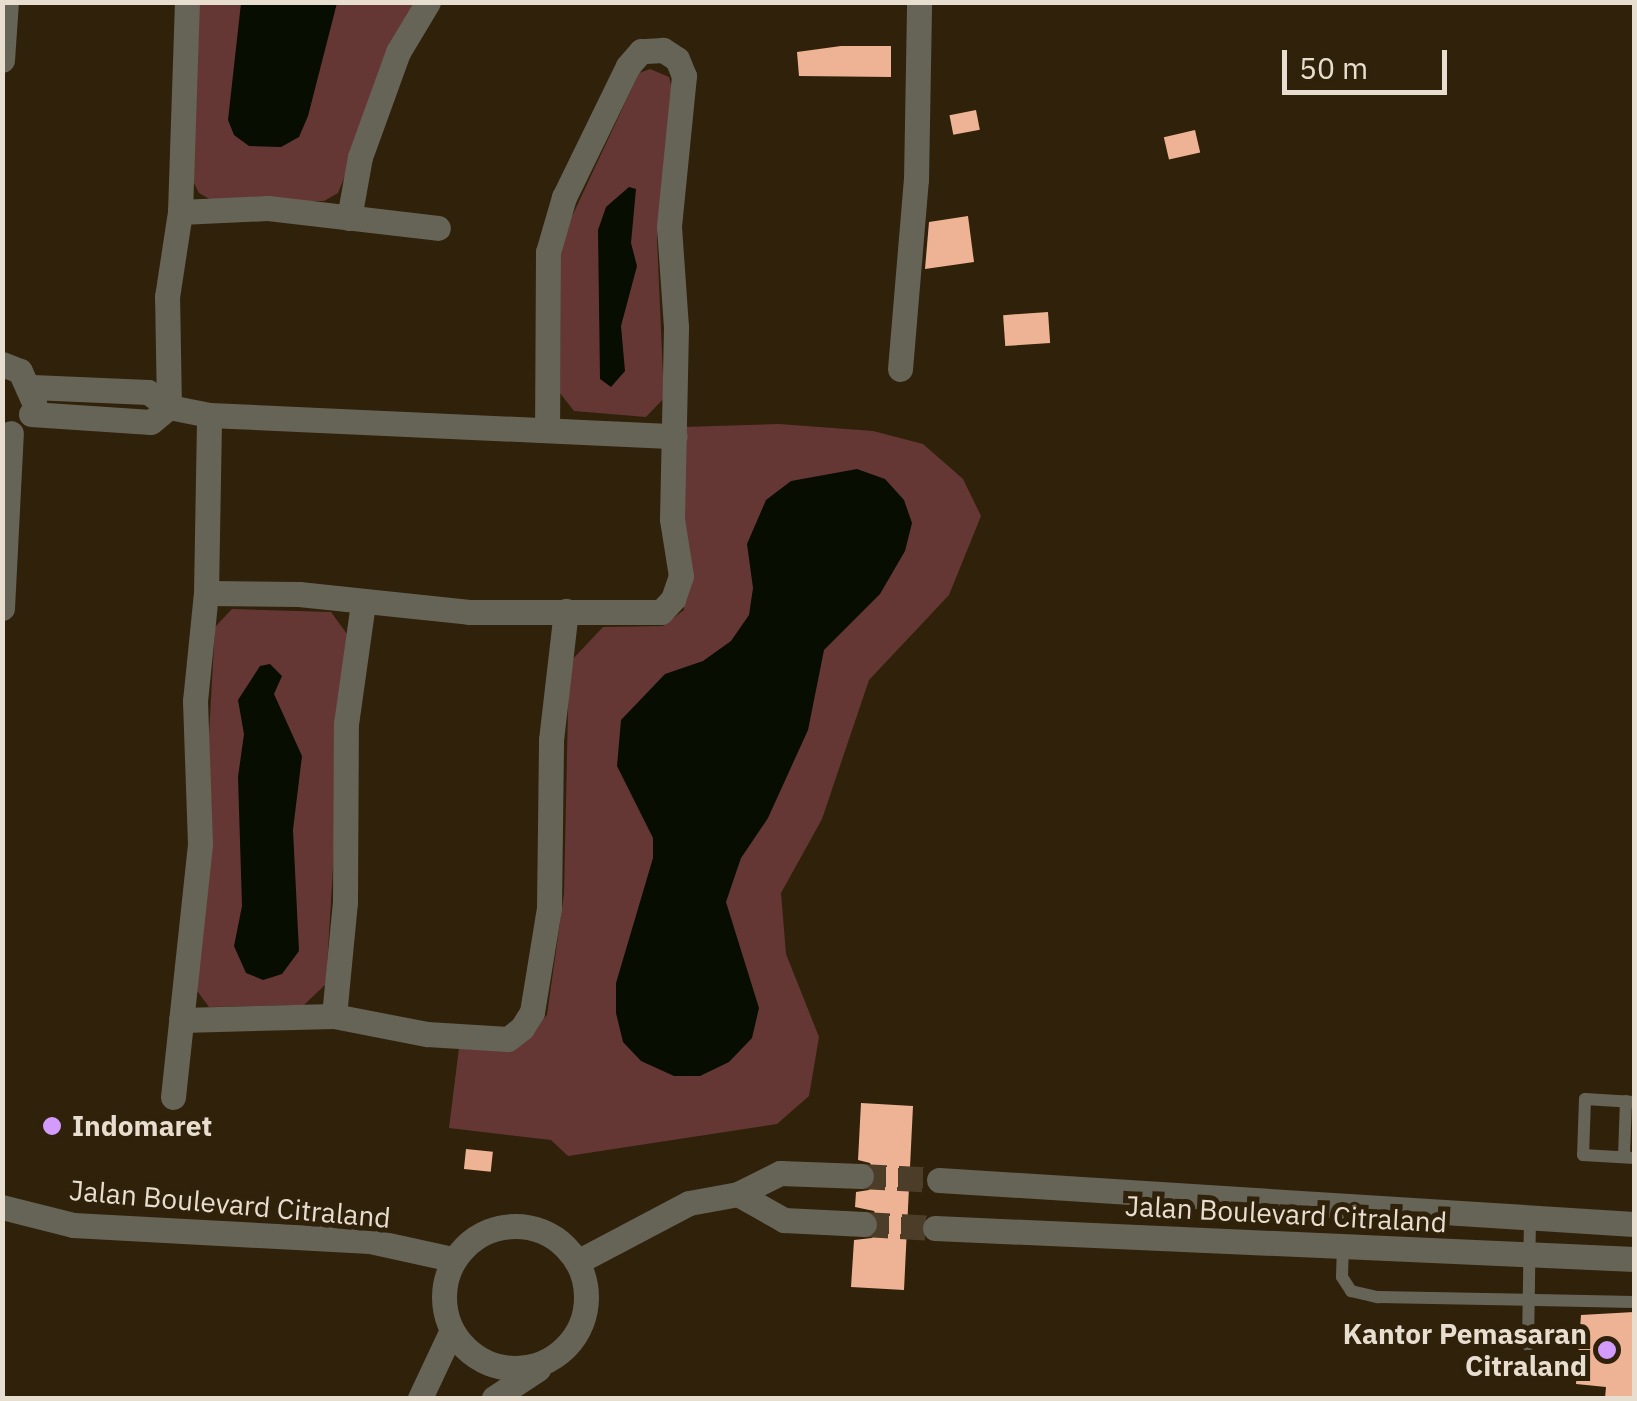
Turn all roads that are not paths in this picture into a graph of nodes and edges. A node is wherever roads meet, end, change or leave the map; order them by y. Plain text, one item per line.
1 (6, 2) edge
2 (187, 2) edge
3 (428, 2) edge
4 (918, 2) edge
5 (2, 60) edge
6 (180, 212) junction
7 (349, 218) junction
8 (438, 228) dead end
9 (2, 364) edge
10 (900, 370) dead end
11 (32, 387) junction
12 (170, 407) junction
13 (31, 414) junction
14 (209, 416) junction
15 (547, 430) junction
16 (7, 434) edge
17 (674, 436) junction
18 (206, 593) junction
19 (363, 603) junction
20 (2, 608) edge
21 (566, 611) junction
22 (334, 1016) junction
23 (181, 1020) junction
24 (174, 1097) dead end
25 (1630, 1102) edge
26 (1629, 1158) edge
27 (861, 1176) tunnel mouth
28 (939, 1180) tunnel mouth
29 (738, 1194) junction
30 (2, 1207) edge
31 (1530, 1218) junction
32 (864, 1224) tunnel mouth
33 (1634, 1224) edge
34 (936, 1228) tunnel mouth
35 (1343, 1247) junction
36 (1528, 1255) junction
37 (452, 1259) junction
38 (1634, 1259) edge
39 (578, 1261) junction
40 (1528, 1299) junction
41 (1634, 1302) edge
42 (452, 1332) junction
43 (1528, 1344) dead end
44 (551, 1360) junction
45 (420, 1398) edge
46 (494, 1398) edge

1 - 5 street
2 - 6 street
3 - 7 street
4 - 10 street
6 - 7 street
6 - 12 street
7 - 8 street
9 - 11 street
11 - 12 street
11 - 13 street
12 - 13 street
12 - 14 street
13 - 16 street
14 - 15 street
14 - 18 street
15 - 17 street
15 - 17 street
16 - 20 street
17 - 21 street
18 - 19 street
18 - 23 street
19 - 21 street
19 - 22 street
21 - 22 street
22 - 23 street
23 - 24 street
25 - 26 lane
25 - 26 lane
27 - 29 street
28 - 31 street, Jalan Boulevard Citraland
29 - 32 street
29 - 39 street
30 - 37 street, Jalan Boulevard Citraland
31 - 33 street, Jalan Boulevard Citraland
31 - 36 lane
34 - 35 street, Jalan Boulevard Citraland
35 - 36 street, Jalan Boulevard Citraland
35 - 40 lane
36 - 38 street, Jalan Boulevard Citraland
36 - 40 lane
37 - 39 street
37 - 42 street
39 - 44 street
40 - 41 lane
40 - 43 lane
42 - 44 street
42 - 45 street
44 - 46 street

